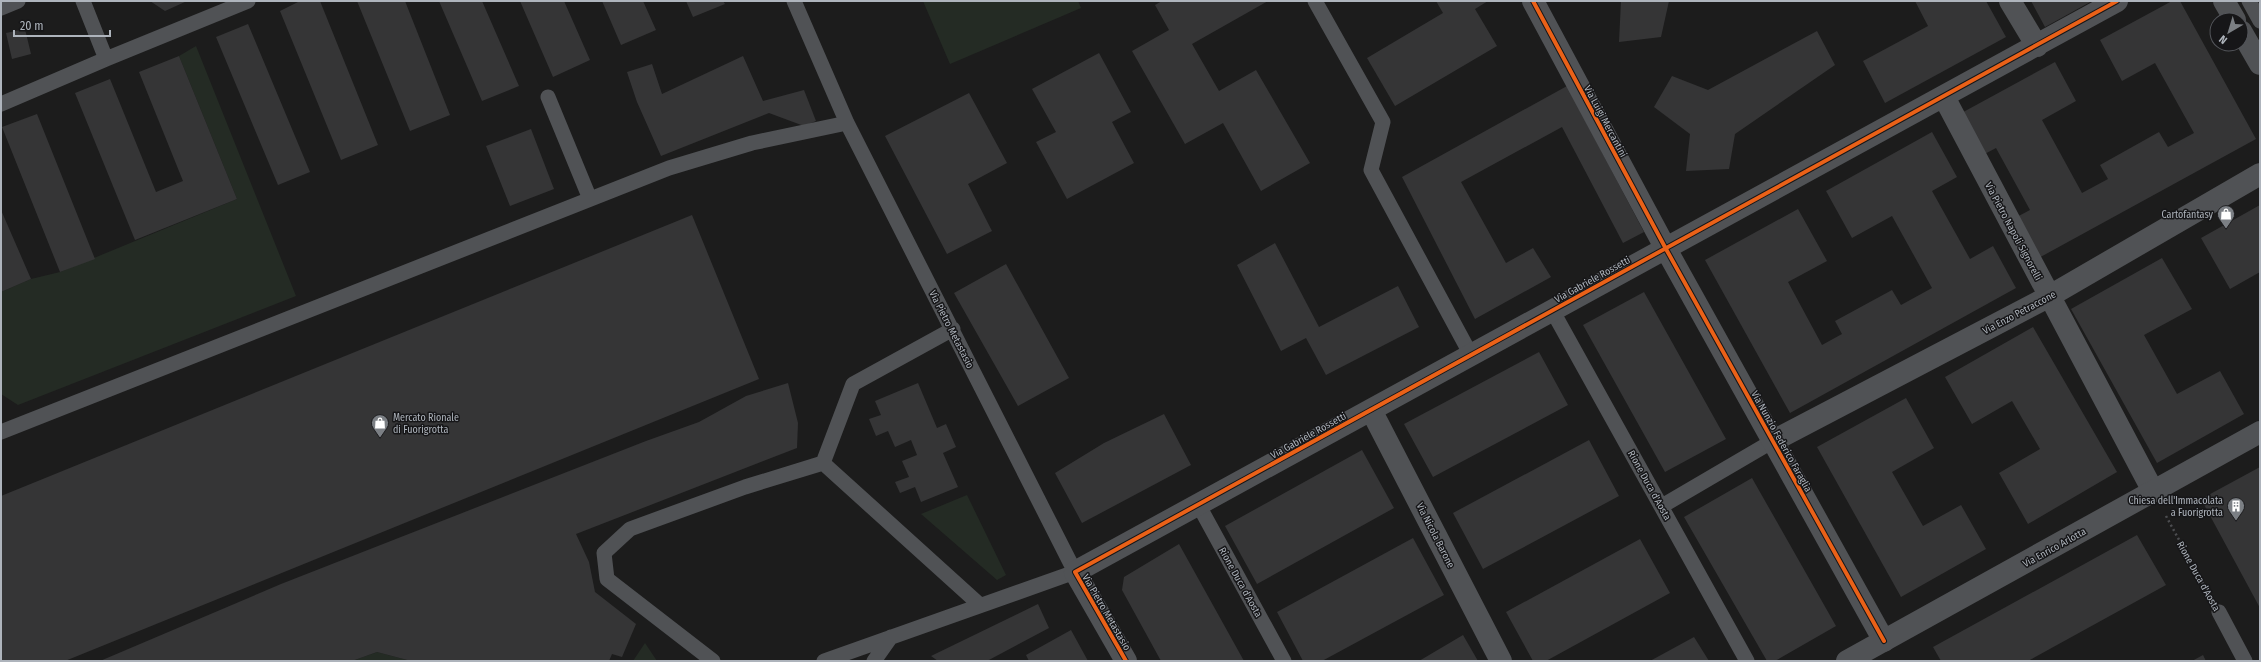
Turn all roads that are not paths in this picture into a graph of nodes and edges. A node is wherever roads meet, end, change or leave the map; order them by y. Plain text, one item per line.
1 (18, 1) edge
2 (83, 1) edge
3 (248, 1) edge
4 (794, 1) edge
5 (1315, 1) edge
6 (1533, 1) edge
7 (2010, 1) edge
8 (2118, 1) edge
9 (2224, 1) edge
10 (2249, 1) edge
11 (1, 8) edge
12 (2230, 12) edge
13 (2260, 21) edge
14 (2249, 45) edge
15 (2037, 46) junction
16 (106, 58) junction
17 (2260, 64) edge
18 (548, 97) dead end
19 (1944, 97) junction
20 (1, 104) edge
21 (847, 123) junction
22 (2260, 174) edge
23 (590, 199) junction
24 (1666, 249) junction
25 (2048, 297) junction
26 (1552, 310) junction
27 (953, 329) junction
28 (1471, 355) junction
29 (1371, 410) junction
30 (1, 432) edge
31 (2260, 432) edge
32 (1773, 441) junction
33 (823, 463) junction
34 (2153, 492) junction
35 (1198, 504) junction
36 (1662, 506) junction
37 (1075, 572) junction
38 (980, 605) junction
39 (2219, 612) road end
40 (891, 637) junction
41 (1884, 641) junction
42 (713, 661) edge
43 (824, 661) edge
44 (874, 661) edge
45 (1126, 661) edge
46 (1284, 661) edge
47 (1501, 661) edge
48 (1746, 661) edge
49 (1847, 661) edge
50 (2245, 661) edge

1 - 11 lane
2 - 16 lane
3 - 16 lane
4 - 21 lane, Via Pietro Metastasio
5 - 28 lane
6 - 24 street, Via Luigi Mercantini
7 - 15 street
8 - 15 street, Via Gabriele Rossetti
9 - 12 street
10 - 13 lane
14 - 17 street
15 - 19 street, Via Gabriele Rossetti
16 - 20 lane
18 - 23 lane
19 - 24 street, Via Gabriele Rossetti
19 - 25 street, Via Pietro Napoli Signorelli
21 - 23 lane
21 - 27 lane, Via Pietro Metastasio
22 - 25 street, Via Enzo Petraccone
23 - 30 lane
24 - 26 street, Via Gabriele Rossetti
24 - 32 street, Via Nunzio Federico Faraglia
25 - 32 street, Via Enzo Petraccone
25 - 34 street, Via Pietro Napoli Signorelli
26 - 28 street, Via Gabriele Rossetti
26 - 36 lane, Rione Duca d'Aosta
27 - 33 lane
27 - 37 lane, Via Pietro Metastasio
28 - 29 street, Via Gabriele Rossetti
29 - 35 street, Via Gabriele Rossetti
29 - 47 street, Via Nicola Barone
31 - 34 street, Via Enrico Arlotta
32 - 36 lane
32 - 41 street, Via Nunzio Federico Faraglia
33 - 38 lane
33 - 42 lane
34 - 41 street, Via Enrico Arlotta
35 - 37 street, Via Gabriele Rossetti
35 - 46 lane, Rione Duca d'Aosta
36 - 48 lane, Rione Duca d'Aosta
37 - 38 lane
37 - 45 street, Via Pietro Metastasio
38 - 40 lane
39 - 50 lane, Rione Duca d'Aosta
40 - 43 lane
40 - 44 lane
41 - 49 street, Via Enrico Arlotta

